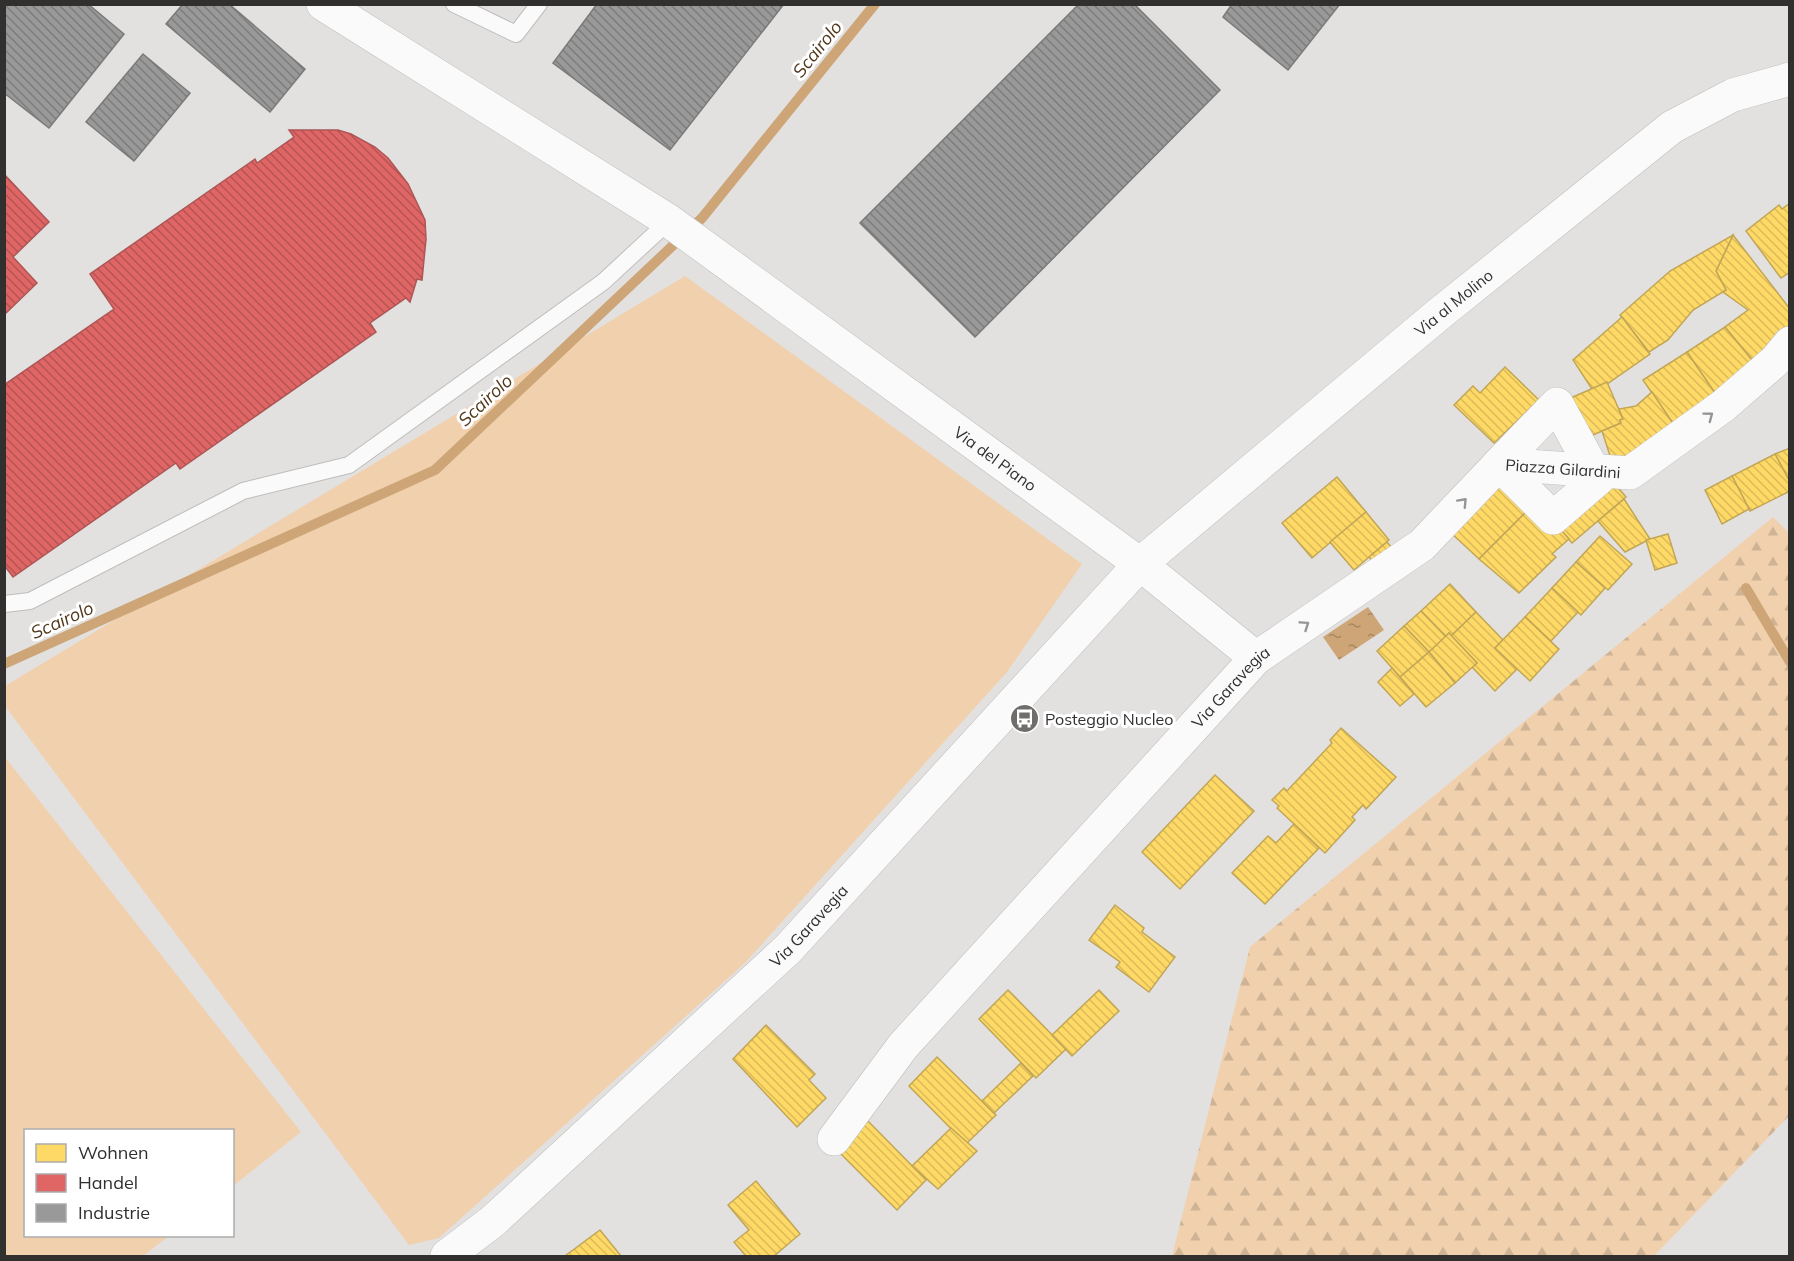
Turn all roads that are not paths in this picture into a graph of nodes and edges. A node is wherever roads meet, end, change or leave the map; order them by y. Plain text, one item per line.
1 (323, 4) edge
2 (454, 4) edge
3 (539, 4) edge
4 (1790, 79) edge
5 (669, 220) junction
6 (1790, 343) edge
7 (1499, 464) junction
8 (1593, 470) junction
9 (1422, 545) joint
10 (1140, 564) junction
11 (4, 604) edge
12 (1257, 658) junction
13 (834, 1138) dead end
14 (447, 1257) edge

1 - 5 street, Via del Piano
2 - 3 lane
4 - 10 street, Via al Molino
5 - 10 street, Via del Piano
5 - 11 lane
8 -> 6 street, Piazza Gilardini
7 - 8 street, Piazza Gilardini
7 - 8 street
7 - 8 street
9 -> 7 street, Piazza Gilardini
12 -> 9 street, Via Garavegia
10 - 12 street, Via del Piano
10 - 14 street, Via Garavegia
12 - 13 street, Via Garavegia

